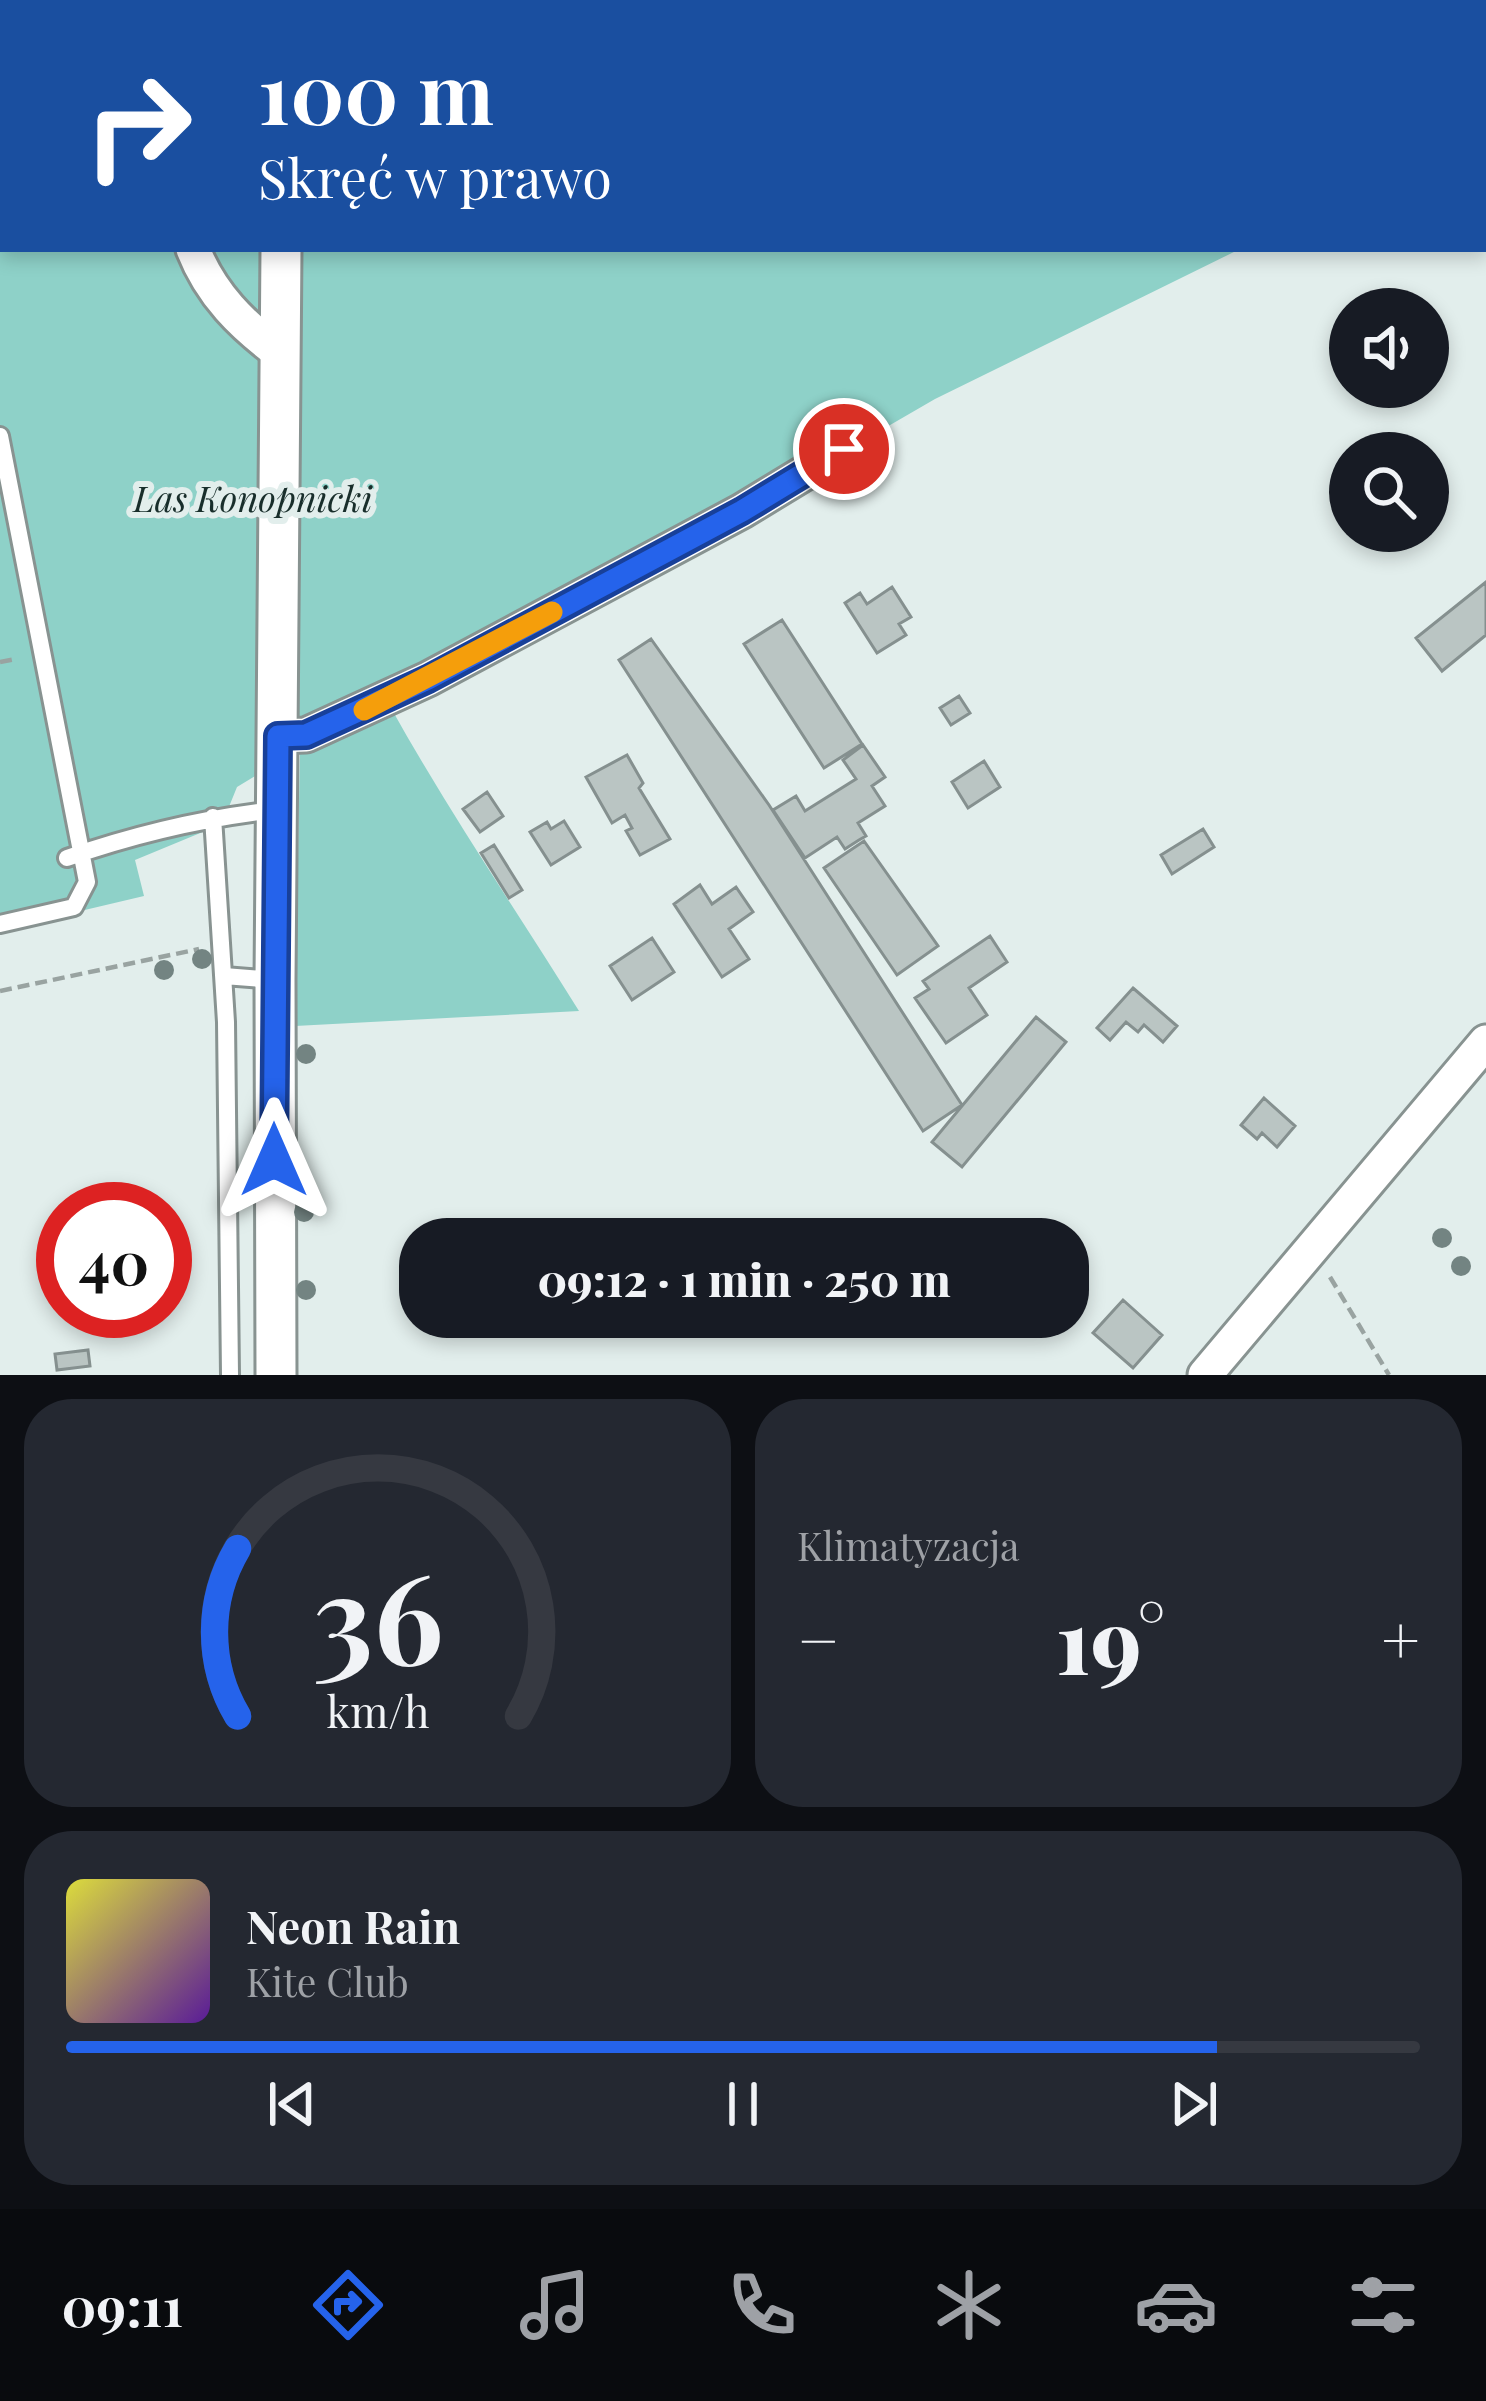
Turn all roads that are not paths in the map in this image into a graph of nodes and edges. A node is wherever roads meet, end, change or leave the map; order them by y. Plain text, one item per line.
1 (195, 252) edge
2 (281, 252) edge
3 (281, 354) junction
4 (0, 436) edge
5 (844, 449) dead end
6 (278, 736) junction
7 (276, 810) junction
8 (213, 817) junction
9 (76, 855) junction
10 (0, 923) edge
11 (224, 976) junction
12 (274, 980) junction
13 (1486, 1042) edge
14 (230, 1375) edge
15 (276, 1375) edge
16 (1205, 1375) edge

1 - 3 street
2 - 3 street
3 - 6 street
4 - 9 lane
5 - 6 street
6 - 7 street
7 - 8 lane
7 - 12 street
8 - 9 lane
8 - 11 lane
9 - 10 lane
11 - 12 lane
11 - 14 lane
12 - 15 street
13 - 16 street

